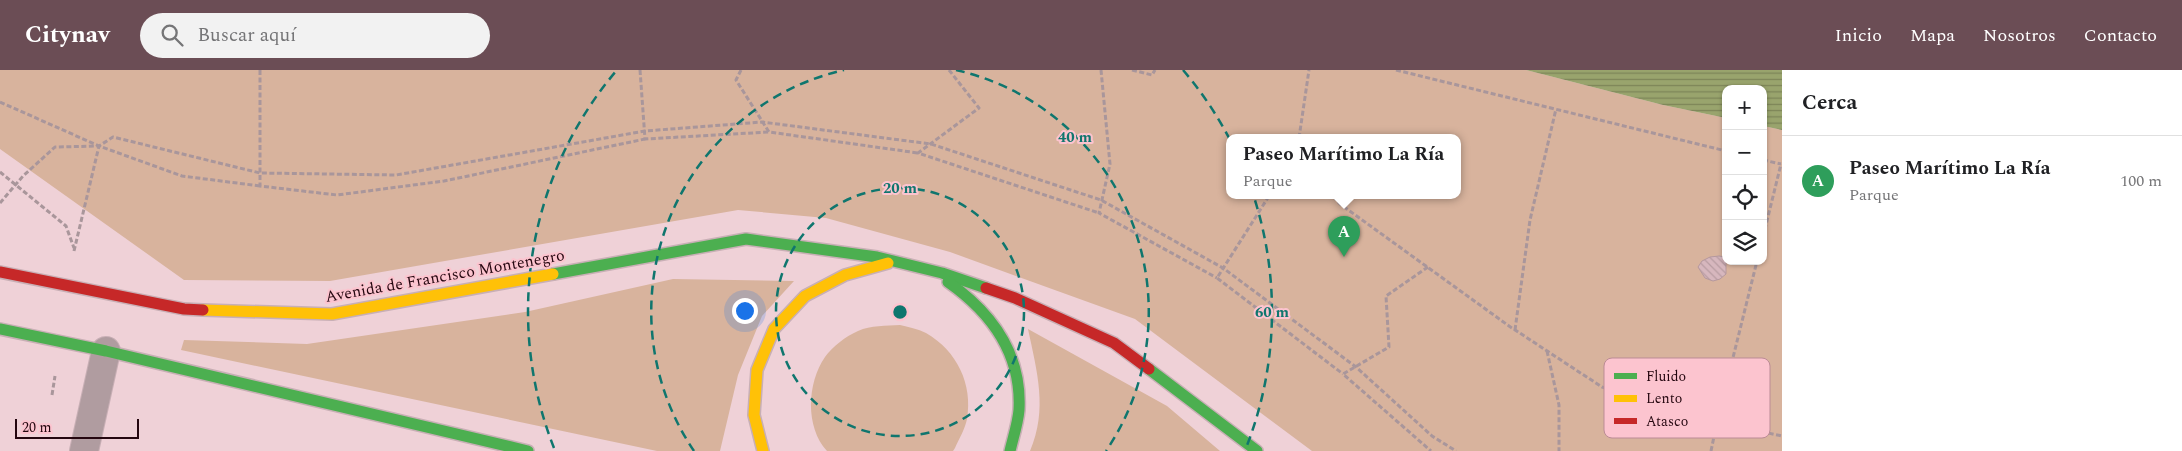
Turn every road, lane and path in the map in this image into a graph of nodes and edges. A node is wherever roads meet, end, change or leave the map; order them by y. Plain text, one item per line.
1 (260, 70) edge
2 (640, 70) edge
3 (741, 70) edge
4 (949, 70) edge
5 (1101, 70) edge
6 (1132, 70) edge
7 (1155, 70) edge
8 (1309, 70) edge
9 (1396, 70) edge
10 (0, 102) edge
11 (1556, 109) junction
12 (762, 122) junction
13 (645, 131) junction
14 (770, 132) junction
15 (1300, 134) edge
16 (645, 139) junction
17 (931, 144) junction
18 (99, 146) junction
19 (1722, 150) edge
20 (918, 153) junction
21 (1767, 161) edge
22 (1782, 164) edge
23 (0, 172) edge
24 (260, 173) junction
25 (15, 184) junction
26 (260, 186) junction
27 (1267, 199) edge
28 (1336, 199) edge
29 (1102, 200) junction
30 (0, 203) edge
31 (1099, 213) junction
32 (1767, 222) edge
33 (894, 261) junction
34 (1756, 265) edge
35 (1428, 267) junction
36 (1223, 268) junction
37 (930, 270) junction
38 (0, 272) edge
39 (1217, 278) junction
40 (0, 329) edge
41 (1515, 330) junction
42 (106, 351) junction
43 (1548, 351) junction
44 (1733, 358) edge
45 (1356, 367) junction
46 (1343, 374) junction
47 (1604, 388) edge
48 (1714, 438) edge
49 (84, 451) edge
50 (528, 451) edge
51 (764, 451) edge
52 (1010, 451) edge
53 (1257, 451) edge
54 (1431, 451) edge
55 (1456, 451) edge
56 (1559, 451) edge
57 (1711, 451) edge

1 - 24 path
2 - 13 path
3 - 12 path
4 - 17 path
5 - 29 path
6 - 7 path
8 - 15 path
9 - 11 path
10 - 18 path
11 - 19 path
11 - 41 path
12 - 13 path
12 - 14 path
12 - 17 path
13 - 16 path
13 - 24 path
14 - 16 path
14 - 20 path
16 - 26 path
17 - 20 path
17 - 29 path
18 - 24 path
18 - 25 path
18 - 25 path
18 - 26 path
20 - 31 path
21 - 22 path
22 - 32 path
23 - 25 path
24 - 26 path
25 - 30 path
27 - 36 path
28 - 35 path
29 - 31 path
29 - 36 path
31 - 39 path
33 - 37 street, Avenida de Francisco Montenegro
33 - 38 street, Avenida de Francisco Montenegro
33 - 51 street, Avenida de Francisco Montenegro
34 - 44 path
35 - 41 path
35 - 45 path
36 - 39 path
36 - 45 path
37 - 52 street, Avenida de Francisco Montenegro
37 - 53 street, Avenida de Francisco Montenegro
39 - 46 path
40 - 42 street
41 - 43 path
42 - 49 street
42 - 50 street
43 - 47 path
43 - 56 path
45 - 46 path
45 - 55 path
46 - 54 path
48 - 57 path

